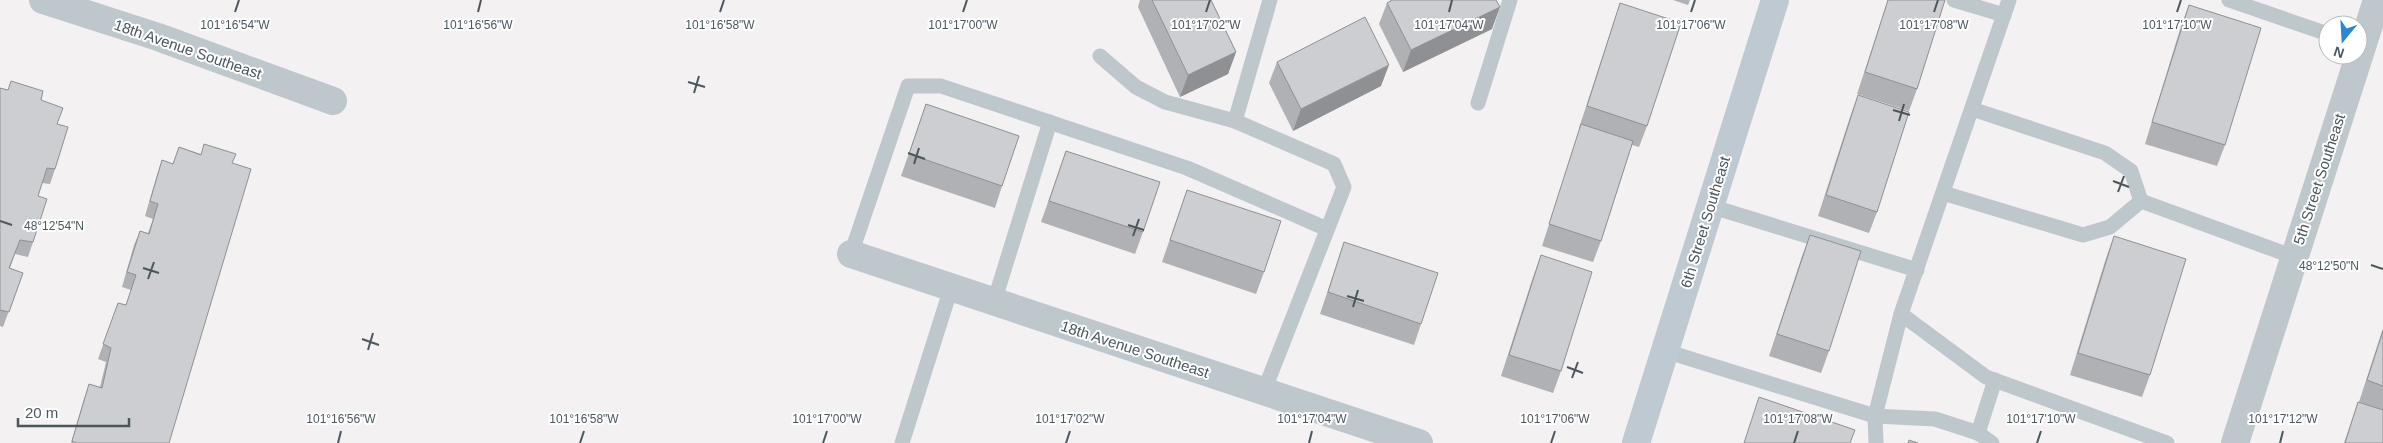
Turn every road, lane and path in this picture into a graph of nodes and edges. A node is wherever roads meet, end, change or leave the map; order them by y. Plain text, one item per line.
1 (44, 0) edge
2 (1270, 0) edge
3 (1510, 0) edge
4 (1774, 0) edge
5 (1954, 0) edge
6 (2009, 0) edge
7 (2229, 0) edge
8 (2376, 0) edge
9 (2004, 15) junction
10 (2368, 22) edge
11 (2318, 31) edge
12 (1100, 56) dead end
13 (2354, 65) edge
14 (333, 101) dead end
15 (1478, 103) dead end
16 (1972, 109) junction
17 (1235, 121) junction
18 (1050, 122) junction
19 (1943, 193) junction
20 (2141, 201) junction
21 (1710, 206) junction
22 (1327, 229) junction
23 (852, 254) joint
24 (2294, 257) junction
25 (1917, 270) junction
26 (951, 288) junction
27 (994, 302) junction
28 (1901, 314) junction
29 (1665, 351) junction
30 (1995, 380) junction
31 (1264, 391) junction
32 (1875, 416) junction
33 (1978, 433) junction
34 (902, 443) edge
35 (1419, 443) edge
36 (1636, 443) edge
37 (1876, 443) edge
38 (1992, 443) edge
39 (2167, 443) edge
40 (2235, 443) edge

1 - 14 street, 18th Avenue Southeast
2 - 17 lane
3 - 15 lane
4 - 21 street, 6th Street Southeast
5 - 9 lane
6 - 9 lane
7 - 11 lane
8 - 10 street, 5th Street Southeast
9 - 16 lane
12 - 17 lane
13 - 24 street, 5th Street Southeast
16 - 19 lane
16 - 20 lane
17 - 22 lane
18 - 22 lane
18 - 23 lane
18 - 27 lane
19 - 20 lane
19 - 25 lane
20 - 24 lane
21 - 25 lane
21 - 29 street, 6th Street Southeast
22 - 31 lane
23 - 26 street, 18th Avenue Southeast
24 - 40 street, 5th Street Southeast
25 - 28 lane
26 - 27 street, 18th Avenue Southeast
26 - 34 lane
27 - 31 street, 18th Avenue Southeast
28 - 30 lane
28 - 32 lane
29 - 32 lane
29 - 36 street, 6th Street Southeast
30 - 33 lane
30 - 39 lane
31 - 35 street, 18th Avenue Southeast
32 - 33 lane
32 - 37 lane
33 - 38 lane

